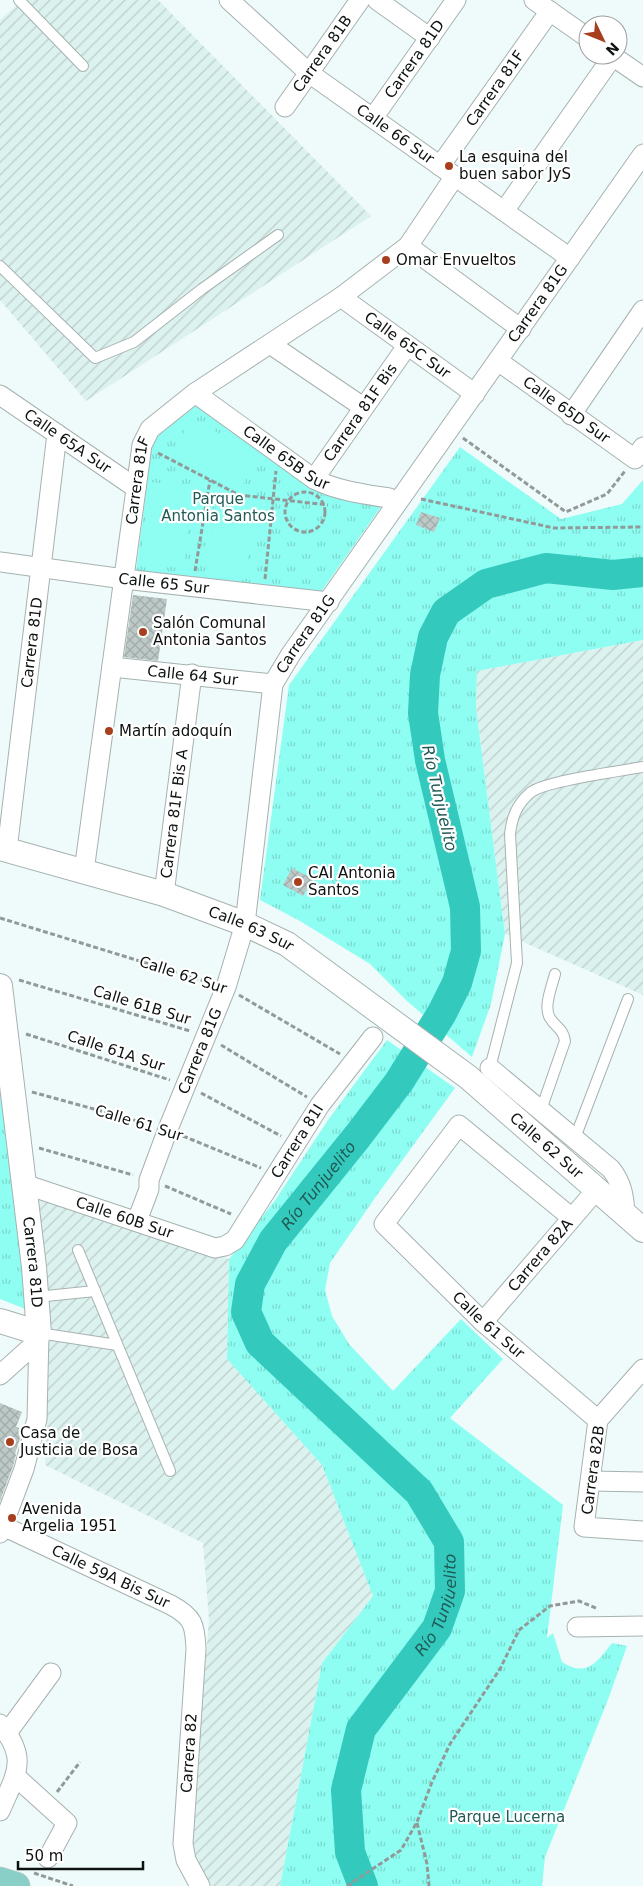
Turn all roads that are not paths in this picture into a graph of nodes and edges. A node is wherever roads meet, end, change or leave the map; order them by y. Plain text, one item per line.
1 (19, 0) edge
2 (230, 0) edge
3 (360, 0) edge
4 (376, 0) edge
5 (456, 0) edge
6 (534, 0) edge
7 (550, 11) junction
8 (578, 31) edge
9 (430, 38) junction
10 (606, 65) edge
11 (625, 65) edge
12 (84, 66) dead end
13 (309, 73) junction
14 (643, 77) edge
15 (285, 107) dead end
16 (373, 118) junction
17 (640, 165) edge
18 (447, 171) junction
19 (504, 211) junction
20 (278, 235) dead end
21 (408, 246) junction
22 (570, 258) junction
23 (0, 266) edge
24 (341, 297) junction
25 (643, 310) edge
26 (521, 329) junction
27 (270, 344) junction
28 (407, 346) junction
29 (498, 362) junction
30 (195, 393) junction
31 (475, 394) junction
32 (0, 395) edge
33 (363, 407) junction
34 (571, 415) junction
35 (57, 434) junction
36 (639, 453) edge
37 (314, 479) junction
38 (136, 488) junction
39 (396, 497) junction
40 (0, 562) edge
41 (41, 568) junction
42 (124, 579) junction
43 (329, 602) junction
44 (112, 666) junction
45 (192, 674) junction
46 (273, 684) junction
47 (643, 766) edge
48 (4, 849) edge
49 (84, 871) junction
50 (164, 894) junction
51 (246, 924) junction
52 (555, 974) dead end
53 (9, 983) edge
54 (628, 999) dead end
55 (373, 1037) dead end
56 (490, 1068) joint
57 (468, 1077) joint
58 (6, 1085) edge
59 (541, 1110) junction
60 (575, 1138) junction
61 (24, 1184) junction
62 (597, 1190) junction
63 (625, 1214) junction
64 (572, 1218) junction
65 (137, 1221) junction
66 (643, 1230) edge
67 (225, 1246) joint
68 (78, 1250) dead end
69 (95, 1291) junction
70 (36, 1297) junction
71 (0, 1321) edge
72 (483, 1322) junction
73 (39, 1336) junction
74 (117, 1344) junction
75 (643, 1369) edge
76 (0, 1375) edge
77 (598, 1420) junction
78 (170, 1471) dead end
79 (590, 1481) junction
80 (643, 1482) edge
81 (2, 1530) edge
82 (643, 1531) edge
83 (190, 1618) joint
84 (643, 1626) edge
85 (577, 1627) dead end
86 (51, 1673) dead end
87 (5, 1732) edge
88 (16, 1776) junction
89 (0, 1811) edge
90 (48, 1858) dead end
91 (20, 1878) edge
92 (0, 1881) edge
93 (200, 1886) edge

1 - 12 lane
2 - 13 street, Calle 66 Sur
3 - 13 street, Carrera 81B
4 - 9 street
5 - 9 street, Carrera 81D
6 - 7 street
7 - 8 street
7 - 18 street, Carrera 81F
9 - 16 street, Carrera 81D
10 - 19 street
11 - 14 street
13 - 15 street, Carrera 81B
13 - 16 street, Calle 66 Sur
16 - 18 street, Calle 66 Sur
17 - 22 street, Carrera 81G
18 - 19 street, Calle 66 Sur
18 - 21 street, Carrera 81F
19 - 22 street, Calle 66 Sur
20 - 23 lane
21 - 24 street, Carrera 81F
21 - 26 street
22 - 26 street, Carrera 81G
24 - 27 street, Carrera 81F
24 - 28 street, Calle 65C Sur
25 - 34 street
26 - 29 street, Carrera 81G
27 - 30 street, Carrera 81F
27 - 33 street
28 - 31 street, Calle 65C Sur
28 - 33 street, Carrera 81F Bis
29 - 31 street, Carrera 81G
29 - 34 street, Calle 65D Sur
30 - 37 street, Calle 65B Sur
30 - 38 street, Carrera 81F
31 - 39 street, Carrera 81G
32 - 35 street, Calle 65A Sur
33 - 37 street, Carrera 81F Bis
34 - 36 street, Calle 65D Sur
35 - 38 street, Calle 65A Sur
35 - 41 street, Carrera 81D
37 - 39 street, Calle 65B Sur
38 - 42 street, Carrera 81F
39 - 43 street, Carrera 81G
40 - 41 street, Calle 65 Sur
41 - 42 street, Calle 65 Sur
41 - 48 street, Carrera 81D
42 - 43 street, Calle 65 Sur
42 - 44 street, Carrera 81F
43 - 46 street, Carrera 81G
44 - 45 street, Calle 64 Sur
44 - 49 street, Carrera 81F
45 - 46 street, Calle 64 Sur
45 - 50 street, Carrera 81F Bis A
46 - 51 street, Carrera 81G
47 - 56 lane
48 - 49 street, Calle 63 Sur
49 - 50 street, Calle 63 Sur
50 - 51 street, Calle 63 Sur
51 - 57 street, Calle 63 Sur
51 - 65 street, Carrera 81G
52 - 59 lane
53 - 58 street, Carrera 81D
54 - 60 lane
55 - 67 street, Carrera 81I
56 - 59 street, Calle 62 Sur
57 - 62 street, Calle 62 Sur
58 - 61 street, Carrera 81D
59 - 60 street, Calle 62 Sur
60 - 63 street, Calle 62 Sur
61 - 65 street, Calle 60B Sur
61 - 70 street, Carrera 81D
62 - 63 street, Calle 62 Sur
62 - 64 street, Carrera 82A
63 - 66 street, Calle 62 Sur
64 - 72 street, Carrera 82A
64 - 72 street, Calle 61 Sur
65 - 67 street, Calle 60B Sur
68 - 69 lane
69 - 70 lane
69 - 74 lane
70 - 73 street, Carrera 81D
71 - 73 street
72 - 77 street, Calle 61 Sur
73 - 74 lane
73 - 76 street
73 - 81 street, Carrera 81D
74 - 78 lane
75 - 77 street, Carrera 82B
77 - 79 street, Carrera 82B
79 - 80 street
79 - 82 street, Carrera 82B
81 - 83 street, Calle 59A Bis Sur
83 - 93 street, Carrera 82
84 - 85 street
86 - 87 street
87 - 88 street
88 - 89 street
88 - 90 street
91 - 92 main road

